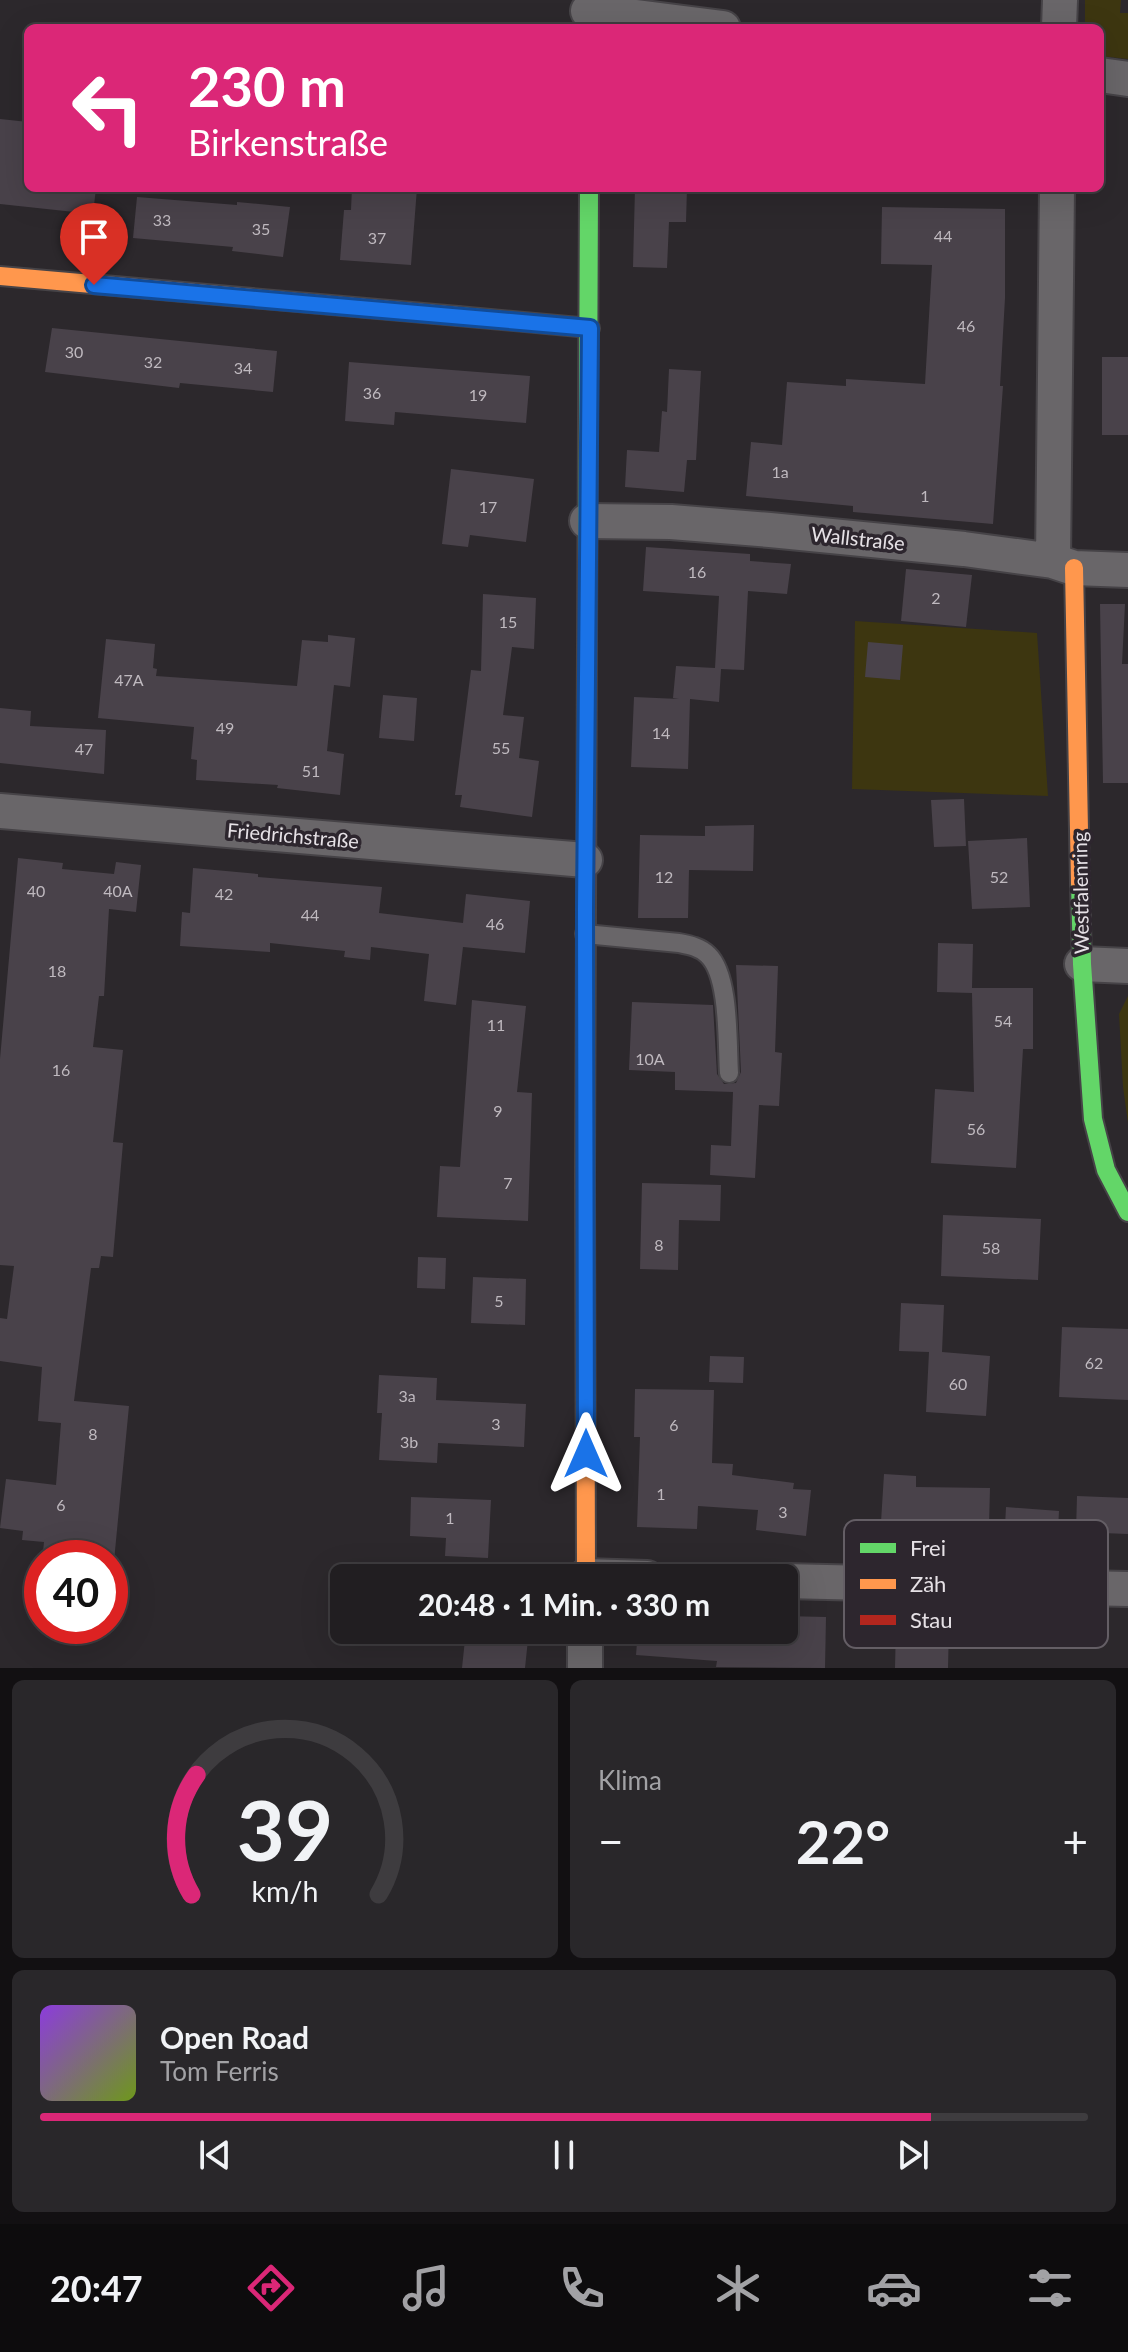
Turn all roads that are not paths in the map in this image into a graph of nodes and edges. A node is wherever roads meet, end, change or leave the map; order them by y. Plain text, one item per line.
1 (1060, 0) edge
2 (588, 13) edge
3 (687, 24) edge
4 (1059, 24) edge
5 (1104, 76) edge
6 (1128, 79) edge
7 (589, 192) edge
8 (1057, 192) edge
9 (0, 276) edge
10 (590, 328) junction
11 (587, 521) junction
12 (1064, 564) junction
13 (1128, 570) edge
14 (0, 811) edge
15 (585, 860) junction
16 (585, 934) junction
17 (1082, 964) junction
18 (1128, 966) edge
19 (729, 1073) dead end
20 (1128, 1212) edge
21 (586, 1564) edge
22 (798, 1581) edge
23 (844, 1582) edge
24 (1108, 1589) edge
25 (1128, 1589) edge
26 (585, 1644) edge
27 (585, 1668) edge

1 - 4 street
2 - 3 street
5 - 6 street
7 - 10 street
8 - 12 street, Westfalenring
9 - 10 street
10 - 11 street
11 - 12 street, Wallstraße
11 - 15 street
12 - 13 street, Wallstraße
12 - 17 street, Westfalenring
14 - 15 street, Friedrichstraße
15 - 16 street
16 - 19 lane
16 - 21 street
17 - 18 street
17 - 20 street, Westfalenring
22 - 23 street
24 - 25 street
26 - 27 street

